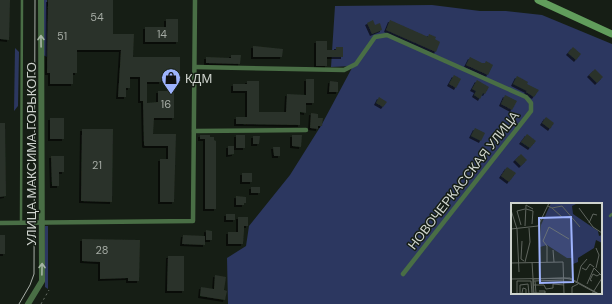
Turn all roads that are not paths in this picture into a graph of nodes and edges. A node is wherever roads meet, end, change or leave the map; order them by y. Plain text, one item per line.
1 (22, 0) edge
2 (41, 0) edge
3 (195, 0) edge
4 (538, 0) edge
5 (612, 34) edge
6 (195, 68) junction
7 (306, 130) dead end
8 (194, 131) junction
9 (21, 222) junction
10 (43, 222) junction
11 (0, 223) edge
12 (403, 274) dead end
13 (28, 304) edge

1 - 9 lane
10 -> 2 street, УЛИЦА МАКСИМА ГОРЬКОГО
3 - 6 street
4 - 5 main road
6 - 8 street
6 - 12 street, НОВОЧЕРКАССКАЯ УЛИЦА
7 - 8 street
8 - 10 street
9 - 10 street
9 - 11 street
13 -> 10 street, УЛИЦА МАКСИМА ГОРЬКОГО

